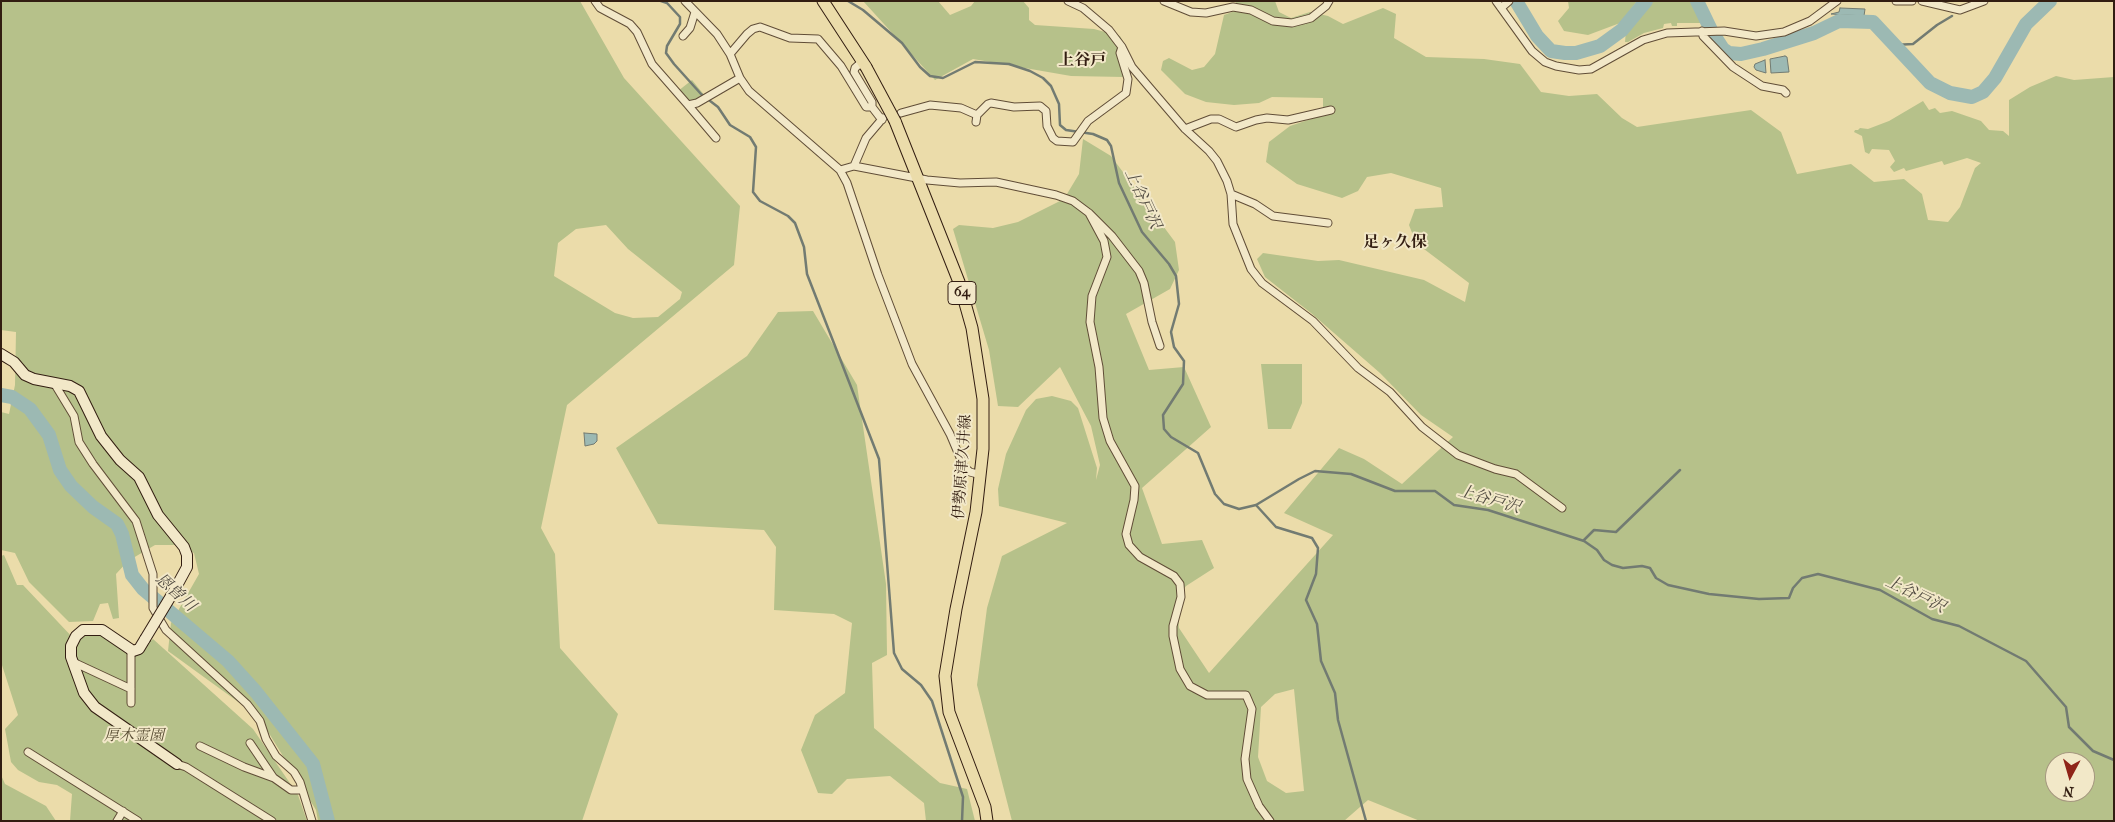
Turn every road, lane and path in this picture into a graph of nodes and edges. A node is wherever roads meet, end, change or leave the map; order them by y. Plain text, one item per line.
1 (595, 1) edge
2 (685, 1) edge
3 (823, 1) edge
4 (1068, 1) edge
5 (1164, 1) edge
6 (1330, 1) edge
7 (1509, 1) edge
8 (1837, 1) edge
9 (1896, 1) edge
10 (1912, 1) edge
11 (1922, 1) edge
12 (1984, 1) edge
13 (1499, 4) edge
14 (694, 12) junction
15 (1703, 31) junction
16 (683, 36) dead end
17 (1122, 47) junction
18 (730, 54) junction
19 (862, 61) junction
20 (740, 78) junction
21 (1786, 93) dead end
22 (688, 106) junction
23 (872, 107) junction
24 (1331, 110) dead end
25 (890, 118) junction
26 (1185, 129) junction
27 (716, 138) dead end
28 (854, 166) junction
29 (840, 170) junction
30 (918, 177) junction
31 (1231, 194) junction
32 (1089, 213) junction
33 (1328, 223) dead end
34 (1160, 346) dead end
35 (1, 354) edge
36 (54, 383) junction
37 (981, 475) junction
38 (1562, 508) dead end
39 (131, 650) junction
40 (73, 662) junction
41 (131, 689) junction
42 (131, 703) dead end
43 (250, 742) dead end
44 (200, 746) dead end
45 (28, 752) dead end
46 (177, 764) joint
47 (273, 777) junction
48 (301, 790) junction
49 (123, 811) junction
50 (117, 821) edge
51 (138, 821) edge
52 (272, 821) edge
53 (312, 821) edge
54 (987, 821) edge
55 (1270, 821) edge

1 - 22 street
2 - 14 street
3 - 19 main road, 64
4 - 17 street
5 - 6 street
7 - 13 street
8 - 15 street
9 - 10 street
11 - 12 street
13 - 15 street
14 - 16 street
14 - 18 street
15 - 21 street
17 - 25 street
17 - 26 street
18 - 20 street
18 - 23 street
19 - 23 street
19 - 25 main road, 64, bridge
20 - 22 street
20 - 29 street
22 - 27 street
23 - 25 street
24 - 26 street
25 - 28 street
25 - 30 main road, 伊勢原津久井線 / 64
26 - 31 street
28 - 29 street
28 - 30 street
29 - 37 street
30 - 32 street
30 - 37 main road, 伊勢原津久井線 / 64
31 - 33 street
31 - 38 street
32 - 34 street
32 - 55 street
35 - 36 street
36 - 39 street, bridge
36 - 48 street
37 - 54 main road, 伊勢原津久井線 / 64
39 - 40 street
39 - 41 street
40 - 41 street
40 - 46 street
41 - 42 street
43 - 47 street
44 - 47 street
45 - 49 street
46 - 52 street
47 - 48 street
48 - 53 street
49 - 50 street
49 - 51 street

